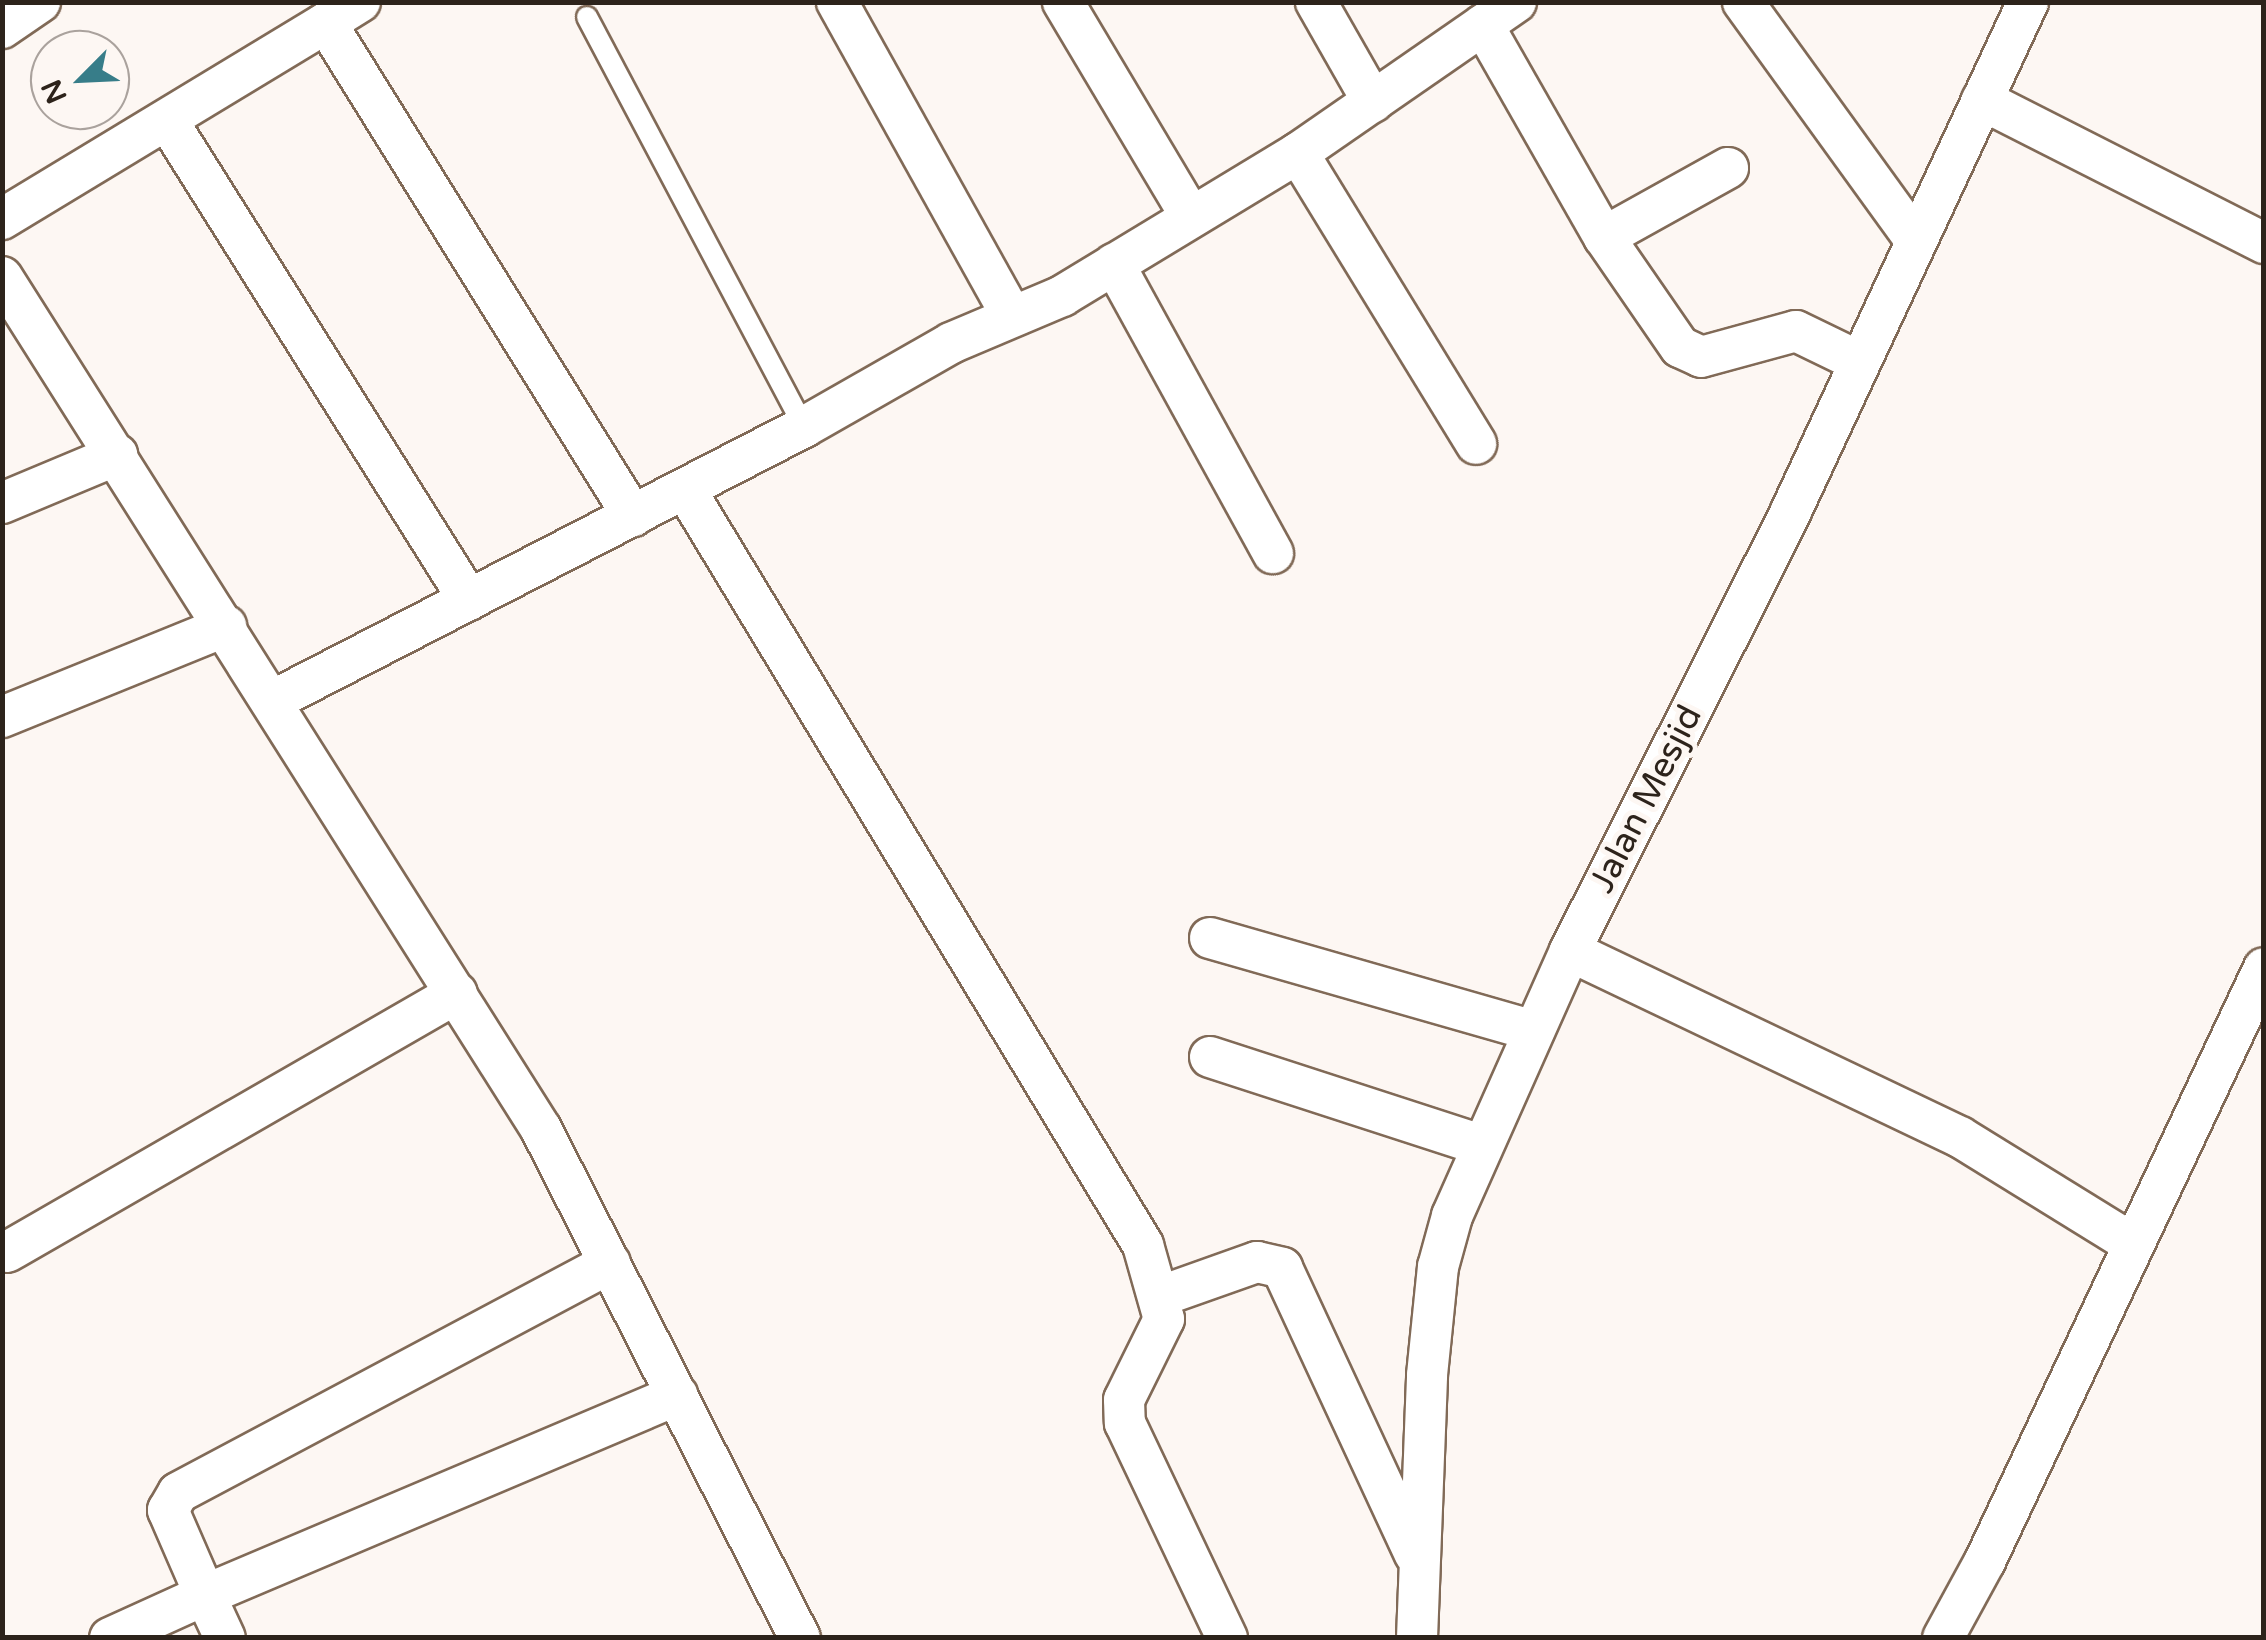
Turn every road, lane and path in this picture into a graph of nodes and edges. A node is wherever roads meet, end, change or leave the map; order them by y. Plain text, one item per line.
1 (40, 2) edge
2 (836, 2) edge
3 (1063, 2) edge
4 (1316, 2) edge
5 (1516, 2) edge
6 (1744, 2) edge
7 (2028, 2) edge
8 (343, 13) edge
9 (586, 17) dead end
10 (1483, 25) junction
11 (2, 28) edge
12 (1982, 100) junction
13 (1372, 102) junction
14 (167, 120) junction
15 (1298, 153) junction
16 (1728, 168) dead end
17 (1191, 217) junction
18 (2, 219) edge
19 (1604, 237) junction
20 (1916, 241) junction
21 (2264, 243) edge
22 (1114, 264) junction
23 (2, 277) edge
24 (1011, 316) junction
25 (1860, 362) junction
26 (804, 427) junction
27 (1476, 444) dead end
28 (117, 455) junction
29 (685, 489) junction
30 (2, 503) edge
31 (633, 516) junction
32 (1273, 554) dead end
33 (469, 600) junction
34 (226, 626) junction
35 (274, 700) junction
36 (2, 717) edge
37 (1210, 938) dead end
38 (1570, 951) junction
39 (2264, 968) edge
40 (457, 993) junction
41 (1534, 1031) junction
42 (1210, 1057) dead end
43 (1481, 1145) junction
44 (2132, 1244) junction
45 (7, 1252) dead end
46 (610, 1263) junction
47 (1162, 1296) junction
48 (677, 1394) junction
49 (1419, 1562) junction
50 (205, 1595) junction
51 (795, 1636) edge
52 (110, 1638) edge
53 (224, 1638) edge
54 (1227, 1638) edge
55 (1417, 1638) edge
56 (1943, 1638) edge

1 - 11 street
2 - 24 street
3 - 17 street
4 - 13 street
5 - 10 street
6 - 20 street
7 - 12 street, Jalan Mesjid
8 - 14 street
8 - 31 street
9 - 26 lane
10 - 13 street
10 - 19 street
12 - 20 street, Jalan Mesjid
12 - 21 street
13 - 15 street
14 - 18 street
14 - 33 street
15 - 17 street
15 - 27 street
16 - 19 street
17 - 22 street
19 - 25 street
20 - 25 street, Jalan Mesjid
22 - 24 street
22 - 32 street
23 - 28 street
24 - 26 street
25 - 38 street, Jalan Mesjid
26 - 29 street
28 - 30 street
28 - 34 street
29 - 31 street
29 - 47 street
31 - 33 street
33 - 35 street
34 - 35 street
34 - 36 street
35 - 40 street
37 - 41 street
38 - 41 street, Jalan Mesjid
38 - 44 street
39 - 44 street
40 - 45 street
40 - 46 street
41 - 43 street, Jalan Mesjid
42 - 43 street
43 - 49 street, Jalan Mesjid
44 - 56 street
46 - 48 street
46 - 50 street
47 - 49 street
47 - 54 street
48 - 50 street
48 - 51 street
49 - 55 street, Jalan Mesjid
50 - 52 street
50 - 53 street

